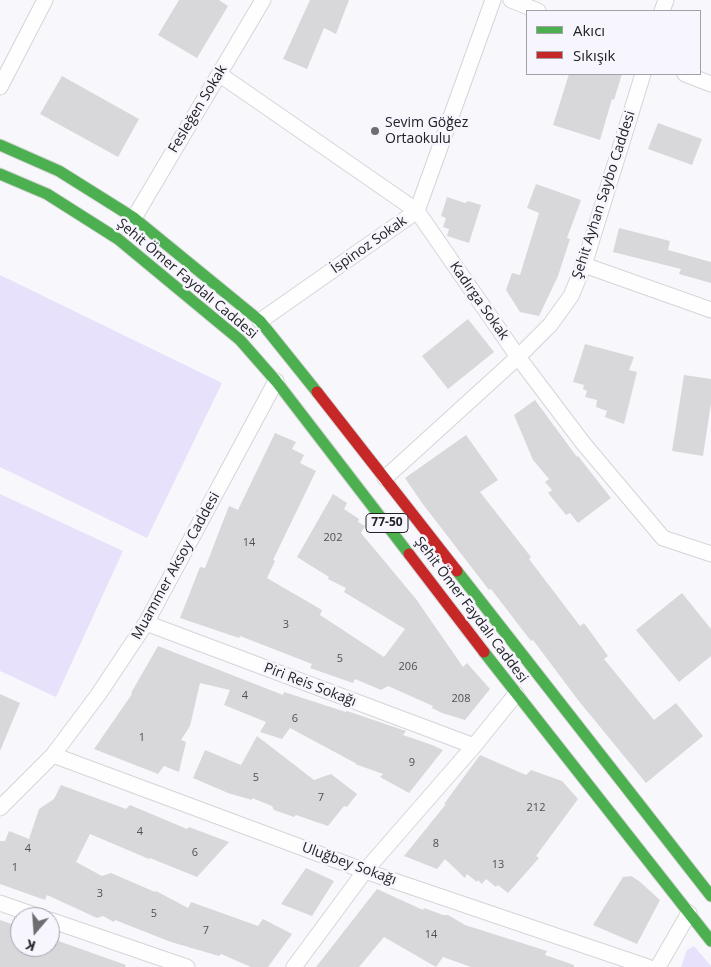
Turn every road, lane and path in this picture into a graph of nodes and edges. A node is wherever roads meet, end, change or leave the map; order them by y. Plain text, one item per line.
1 (45, 0) edge
2 (263, 0) edge
3 (493, 0) edge
4 (511, 0) edge
5 (536, 10) edge
6 (219, 74) junction
7 (643, 75) edge
8 (688, 75) edge
9 (711, 84) edge
10 (0, 87) edge
11 (0, 146) edge
12 (0, 174) edge
13 (417, 211) junction
14 (134, 218) junction
15 (584, 266) junction
16 (711, 310) edge
17 (260, 321) junction
18 (518, 357) junction
19 (276, 382) junction
20 (385, 478) junction
21 (711, 554) edge
22 (146, 623) junction
23 (516, 694) junction
24 (474, 746) junction
25 (53, 754) junction
26 (0, 808) edge
27 (365, 871) junction
28 (703, 900) edge
29 (60, 923) edge
30 (711, 941) edge
31 (187, 967) edge
32 (294, 967) edge
33 (648, 967) edge
34 (658, 967) edge

1 - 10 street
2 - 6 street, Fesleğen Sokak
3 - 13 street, İspinoz Sokak
4 - 5 street
6 - 13 street, Kadırga Sokak
6 - 14 street, Fesleğen Sokak
7 - 15 street, Şehit Ayhan Saybo Caddesi
8 - 9 street
11 - 14 main road, Şehit Ömer Faydalı Caddesi / 77-50
12 - 19 main road, Şehit Ömer Faydalı Caddesi / 77-50
13 - 17 street, İspinoz Sokak
13 - 18 street, Kadırga Sokak
14 - 17 main road, Şehit Ömer Faydalı Caddesi / 77-50
15 - 16 street
15 - 18 street, Şehit Ayhan Saybo Caddesi
17 - 20 main road, Şehit Ömer Faydalı Caddesi / 77-50
18 - 20 street, Şehit Ayhan Saybo Caddesi
18 - 21 street, Kadırga Sokak
19 - 22 street, Muammer Aksoy Caddesi
19 - 23 main road, Şehit Ömer Faydalı Caddesi / 77-50
20 - 28 main road, Şehit Ömer Faydalı Caddesi / 77-50
22 - 24 street, Piri Reis Sokağı
22 - 25 street, Muammer Aksoy Caddesi
23 - 24 street
23 - 28 main road, Şehit Ömer Faydalı Caddesi / 77-50
24 - 27 street
25 - 26 street, Muammer Aksoy Caddesi
25 - 27 street, Uluğbey Sokağı
27 - 32 street
27 - 33 street, Uluğbey Sokağı
28 - 30 main road, Şehit Ömer Faydalı Caddesi / 77-50
28 - 34 street
29 - 31 street

